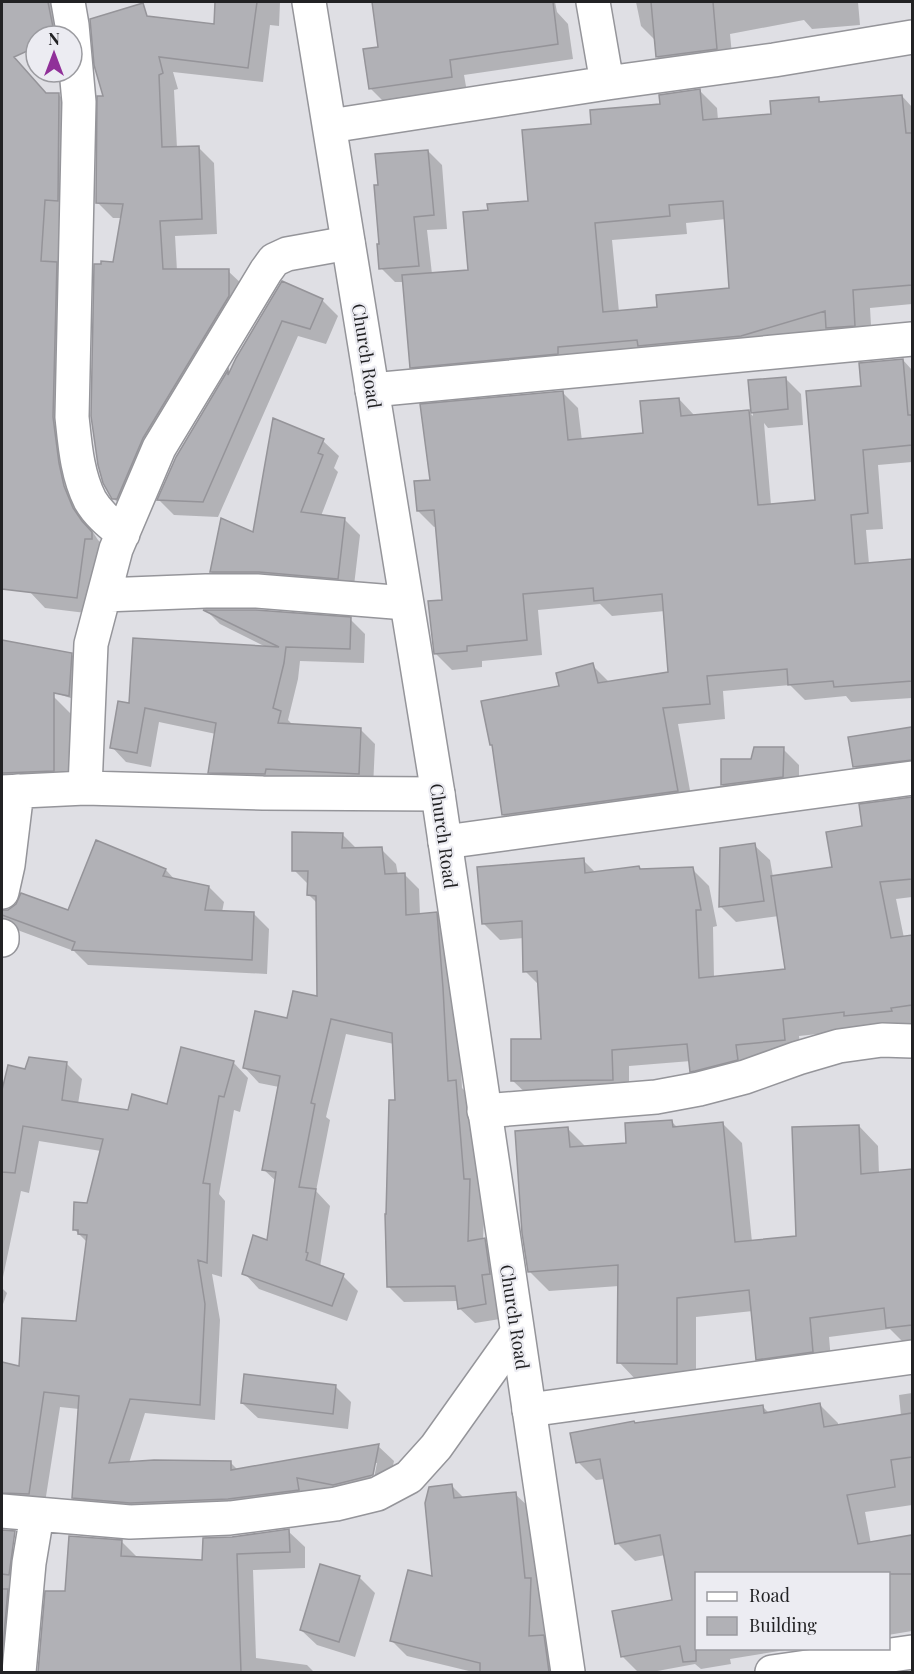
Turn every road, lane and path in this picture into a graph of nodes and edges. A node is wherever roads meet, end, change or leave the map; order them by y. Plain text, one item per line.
1 (68, 2) edge
2 (309, 2) edge
3 (593, 2) edge
4 (912, 37) edge
5 (607, 82) junction
6 (330, 126) junction
7 (348, 243) junction
8 (912, 339) edge
9 (372, 390) junction
10 (123, 534) junction
11 (104, 595) junction
12 (406, 603) junction
13 (912, 778) edge
14 (85, 788) junction
15 (9, 791) edge
16 (438, 794) junction
17 (445, 842) junction
18 (2, 892) edge
19 (912, 1041) edge
20 (484, 1111) junction
21 (517, 1333) junction
22 (912, 1357) edge
23 (529, 1410) junction
24 (2, 1511) edge
25 (38, 1515) junction
26 (912, 1652) edge
27 (20, 1672) edge
28 (568, 1672) edge
29 (772, 1672) edge

1 - 10 street
2 - 6 street, Church Road
3 - 5 street
4 - 5 street
5 - 6 street
6 - 7 street, Church Road
7 - 9 street, Church Road
7 - 10 street
8 - 9 street
9 - 12 street, Church Road
10 - 11 street
11 - 12 street
11 - 14 street
12 - 16 street, Church Road
13 - 17 street
14 - 15 street
14 - 16 street
15 - 18 street
16 - 17 street, Church Road
17 - 20 street, Church Road
19 - 20 street
20 - 21 street, Church Road
21 - 23 street, Church Road
21 - 25 street
22 - 23 street
23 - 28 street, Church Road
24 - 25 street
25 - 27 street
26 - 29 street

